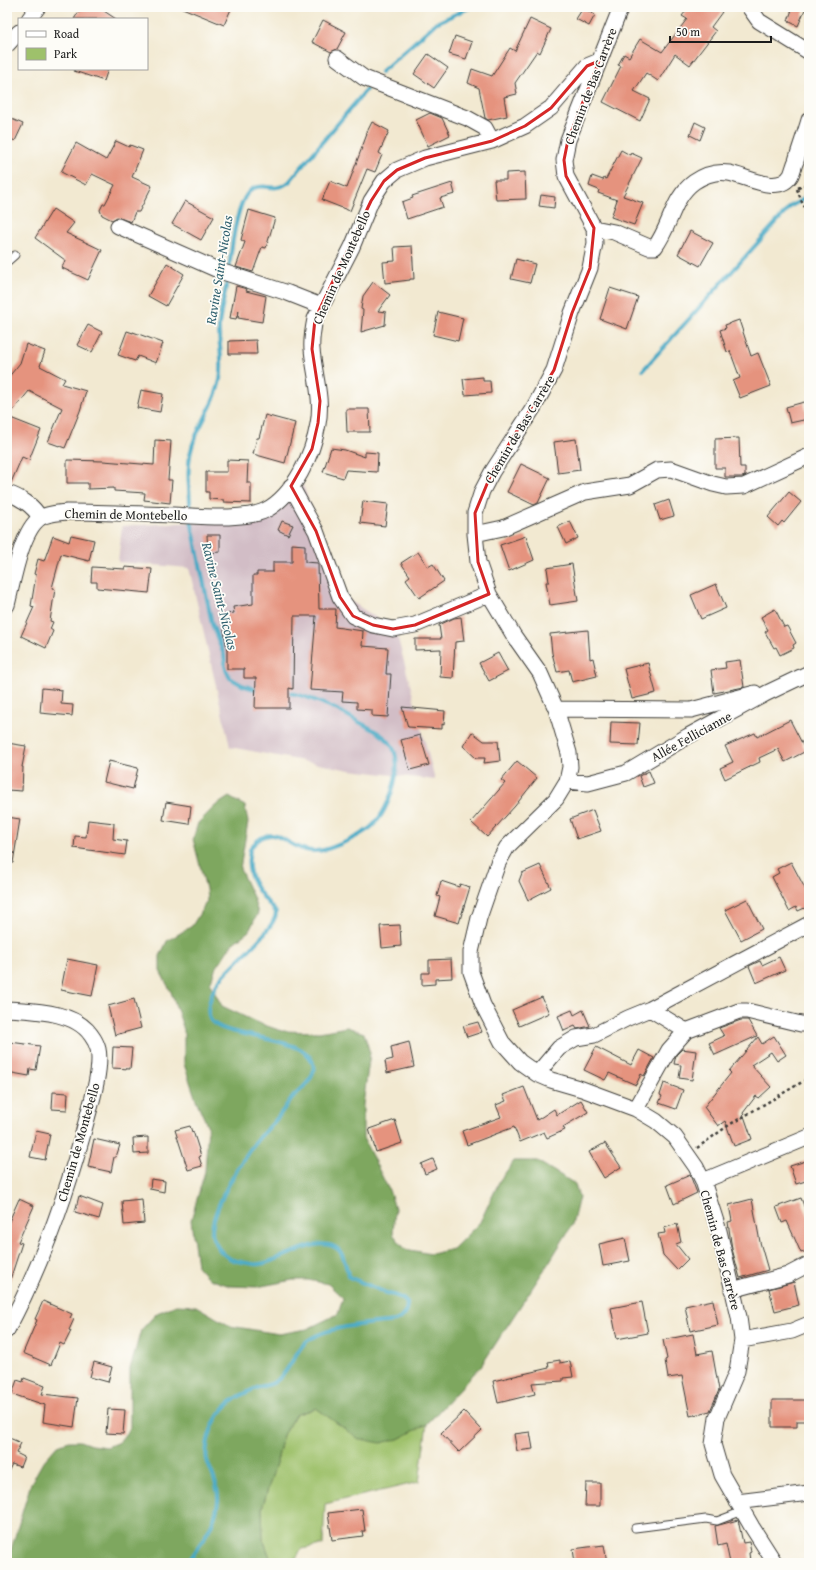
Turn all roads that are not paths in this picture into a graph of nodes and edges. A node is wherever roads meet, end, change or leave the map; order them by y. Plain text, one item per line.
1 (38, 7) edge
2 (621, 7) edge
3 (749, 7) edge
4 (30, 18) edge
5 (18, 33) edge
6 (7, 45) edge
7 (809, 52) edge
8 (337, 58) dead end
9 (600, 61) junction
10 (809, 120) edge
11 (492, 141) junction
12 (118, 226) dead end
13 (594, 228) junction
14 (15, 255) dead end
15 (7, 262) edge
16 (321, 306) junction
17 (809, 456) edge
18 (291, 486) junction
19 (7, 493) edge
20 (40, 518) junction
21 (475, 534) junction
22 (489, 594) junction
23 (7, 605) edge
24 (809, 673) edge
25 (767, 693) junction
26 (556, 709) junction
27 (568, 781) junction
28 (809, 924) edge
29 (7, 1009) edge
30 (650, 1009) junction
31 (809, 1024) edge
32 (686, 1031) junction
33 (537, 1074) junction
34 (636, 1109) junction
35 (809, 1138) edge
36 (703, 1181) junction
37 (809, 1264) edge
38 (732, 1290) junction
39 (809, 1324) edge
40 (7, 1330) edge
41 (742, 1340) junction
42 (809, 1493) edge
43 (740, 1507) junction
44 (636, 1528) dead end
45 (775, 1563) edge

1 - 4 street
2 - 9 street, Chemin de Bas Carrère
3 - 7 street
5 - 6 street
8 - 11 street
9 - 11 street, Chemin de Montebello
9 - 13 street, Chemin de Bas Carrère
10 - 13 street
11 - 16 street, Chemin de Montebello
12 - 16 street
13 - 21 street, Chemin de Bas Carrère
14 - 15 lane
16 - 18 street, Chemin de Montebello
17 - 21 street
18 - 20 street, Chemin de Montebello
18 - 22 street
19 - 20 street
20 - 23 street
21 - 22 street, Chemin de Bas Carrère
22 - 26 street, Chemin de Bas Carrère
24 - 25 street, Allée Fellicianne
25 - 26 street
25 - 27 street, Allée Fellicianne
26 - 27 street, Chemin de Bas Carrère
27 - 33 street, Chemin de Bas Carrère
28 - 30 street
29 - 40 street, Chemin de Montebello
30 - 32 street
30 - 33 street
31 - 32 street
32 - 34 street
33 - 34 street, Chemin de Bas Carrère
34 - 36 street, Chemin de Bas Carrère
35 - 36 street
36 - 38 street, Chemin de Bas Carrère
37 - 38 street
38 - 41 street, Chemin de Bas Carrère
39 - 41 street
41 - 43 street, Chemin de Bas Carrère
42 - 43 street
43 - 44 lane
43 - 45 street, Chemin de Bas Carrère

